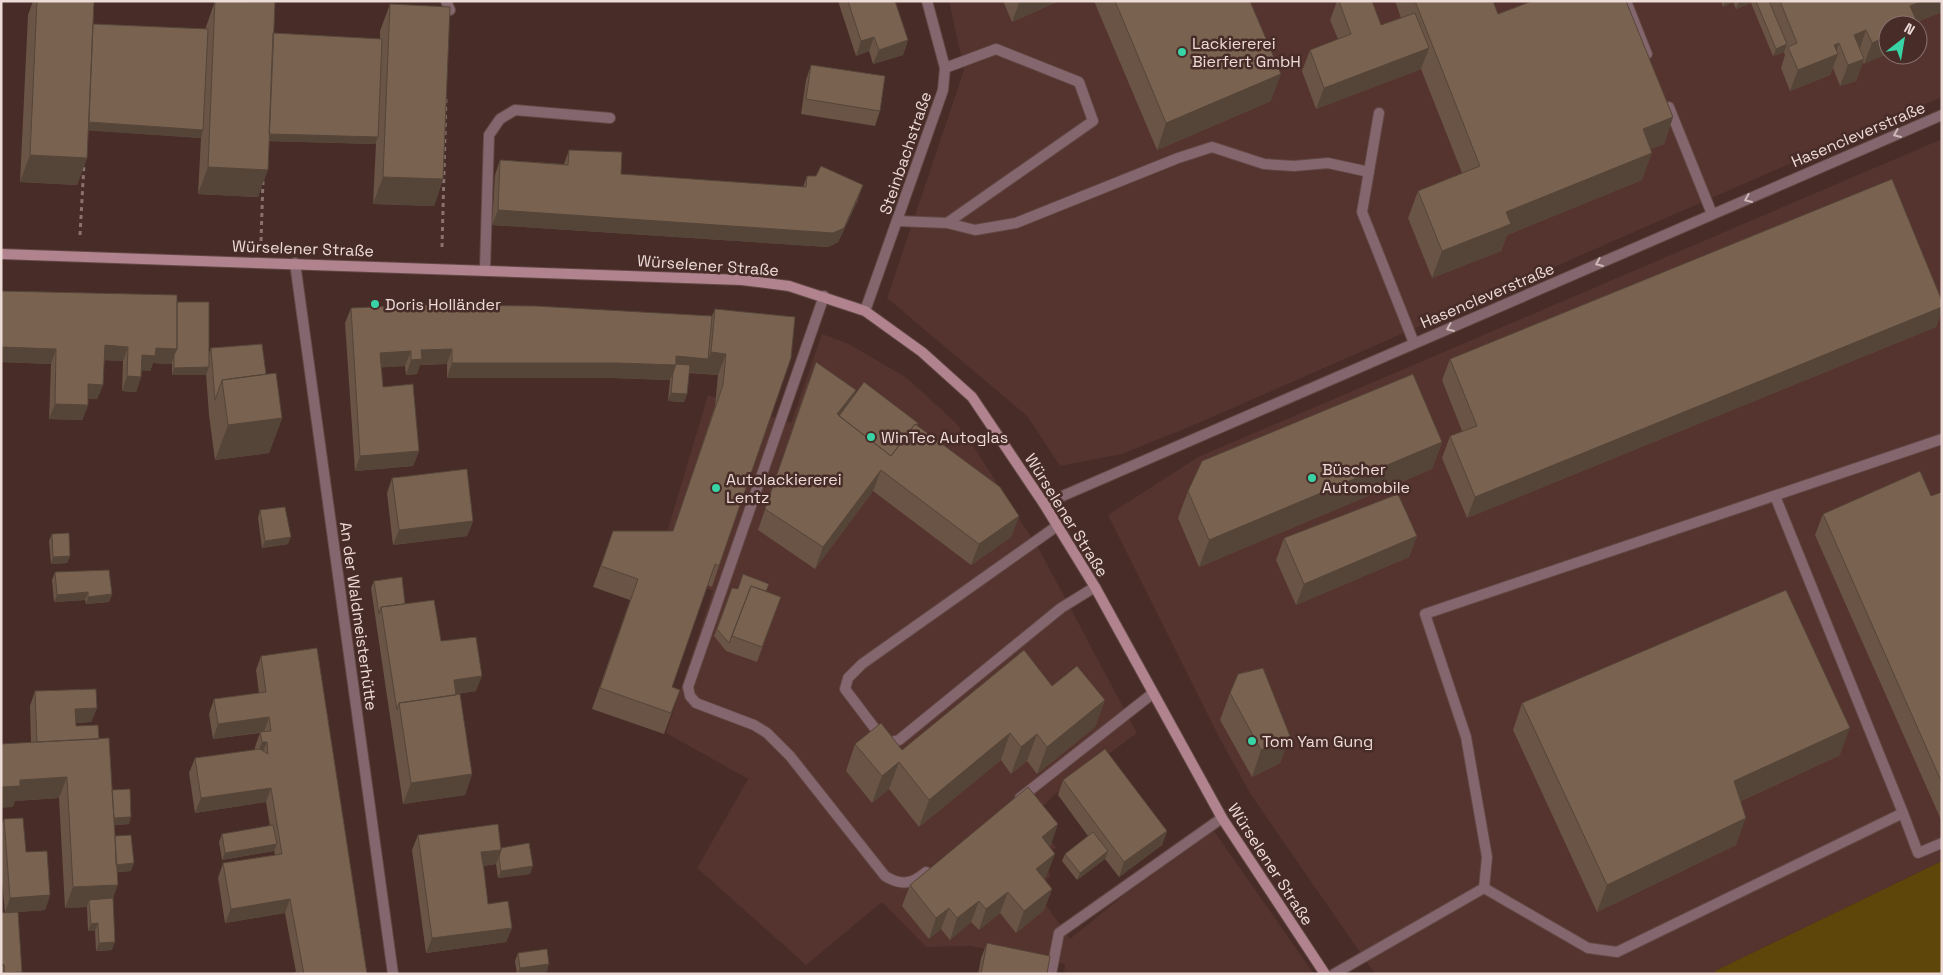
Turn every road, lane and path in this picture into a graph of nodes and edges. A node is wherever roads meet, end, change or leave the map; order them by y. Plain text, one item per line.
1 (928, 1) edge
2 (1626, 1) edge
3 (1652, 66) edge
4 (945, 68) junction
5 (447, 88) edge
6 (1664, 94) edge
7 (1379, 114) dead end
8 (1942, 115) edge
9 (610, 118) dead end
10 (84, 161) edge
11 (264, 171) edge
12 (1369, 172) junction
13 (1712, 214) junction
14 (897, 221) junction
15 (946, 224) junction
16 (1, 254) edge
17 (79, 256) junction
18 (260, 262) junction
19 (295, 263) junction
20 (441, 267) junction
21 (485, 269) junction
22 (824, 296) junction
23 (865, 311) junction
24 (1414, 343) junction
25 (1942, 439) edge
26 (1775, 496) junction
27 (1044, 504) junction
28 (1057, 526) junction
29 (1095, 587) junction
30 (1152, 694) junction
31 (1011, 805) edge
32 (1903, 813) junction
33 (1222, 818) junction
34 (1942, 843) edge
35 (933, 866) edge
36 (1484, 888) junction
37 (393, 974) edge
38 (1051, 974) edge
39 (1325, 974) edge
40 (1334, 974) edge

1 - 4 street, Steinbachstraße
2 - 3 street
4 - 14 street, Steinbachstraße
4 - 15 street
5 - 20 path
6 - 13 street
7 - 12 street
8 -> 13 street, Hasencleverstraße
9 - 21 street
10 - 17 path
11 - 18 path
12 - 15 street
12 - 24 street
13 -> 24 street, Hasencleverstraße
14 - 15 street
14 - 23 street, Steinbachstraße
16 - 17 main road, Würselener Straße
17 - 18 main road, Würselener Straße
18 - 19 main road, Würselener Straße
19 - 20 main road, Würselener Straße
19 - 37 street, An der Waldmeisterhütte
20 - 21 main road, Würselener Straße
21 - 22 main road, Würselener Straße
22 - 23 main road, Würselener Straße
22 - 35 street
23 - 27 main road, Würselener Straße
24 - 27 street, Hasencleverstraße
25 - 26 street
26 - 32 street
26 - 36 street
27 - 28 main road, Würselener Straße
28 - 29 main road, Würselener Straße
28 - 29 street
29 - 30 main road, Würselener Straße
30 - 31 street
30 - 33 main road, Würselener Straße
32 - 34 street
32 - 36 street
33 - 38 street
33 - 39 main road, Würselener Straße
36 - 40 street

